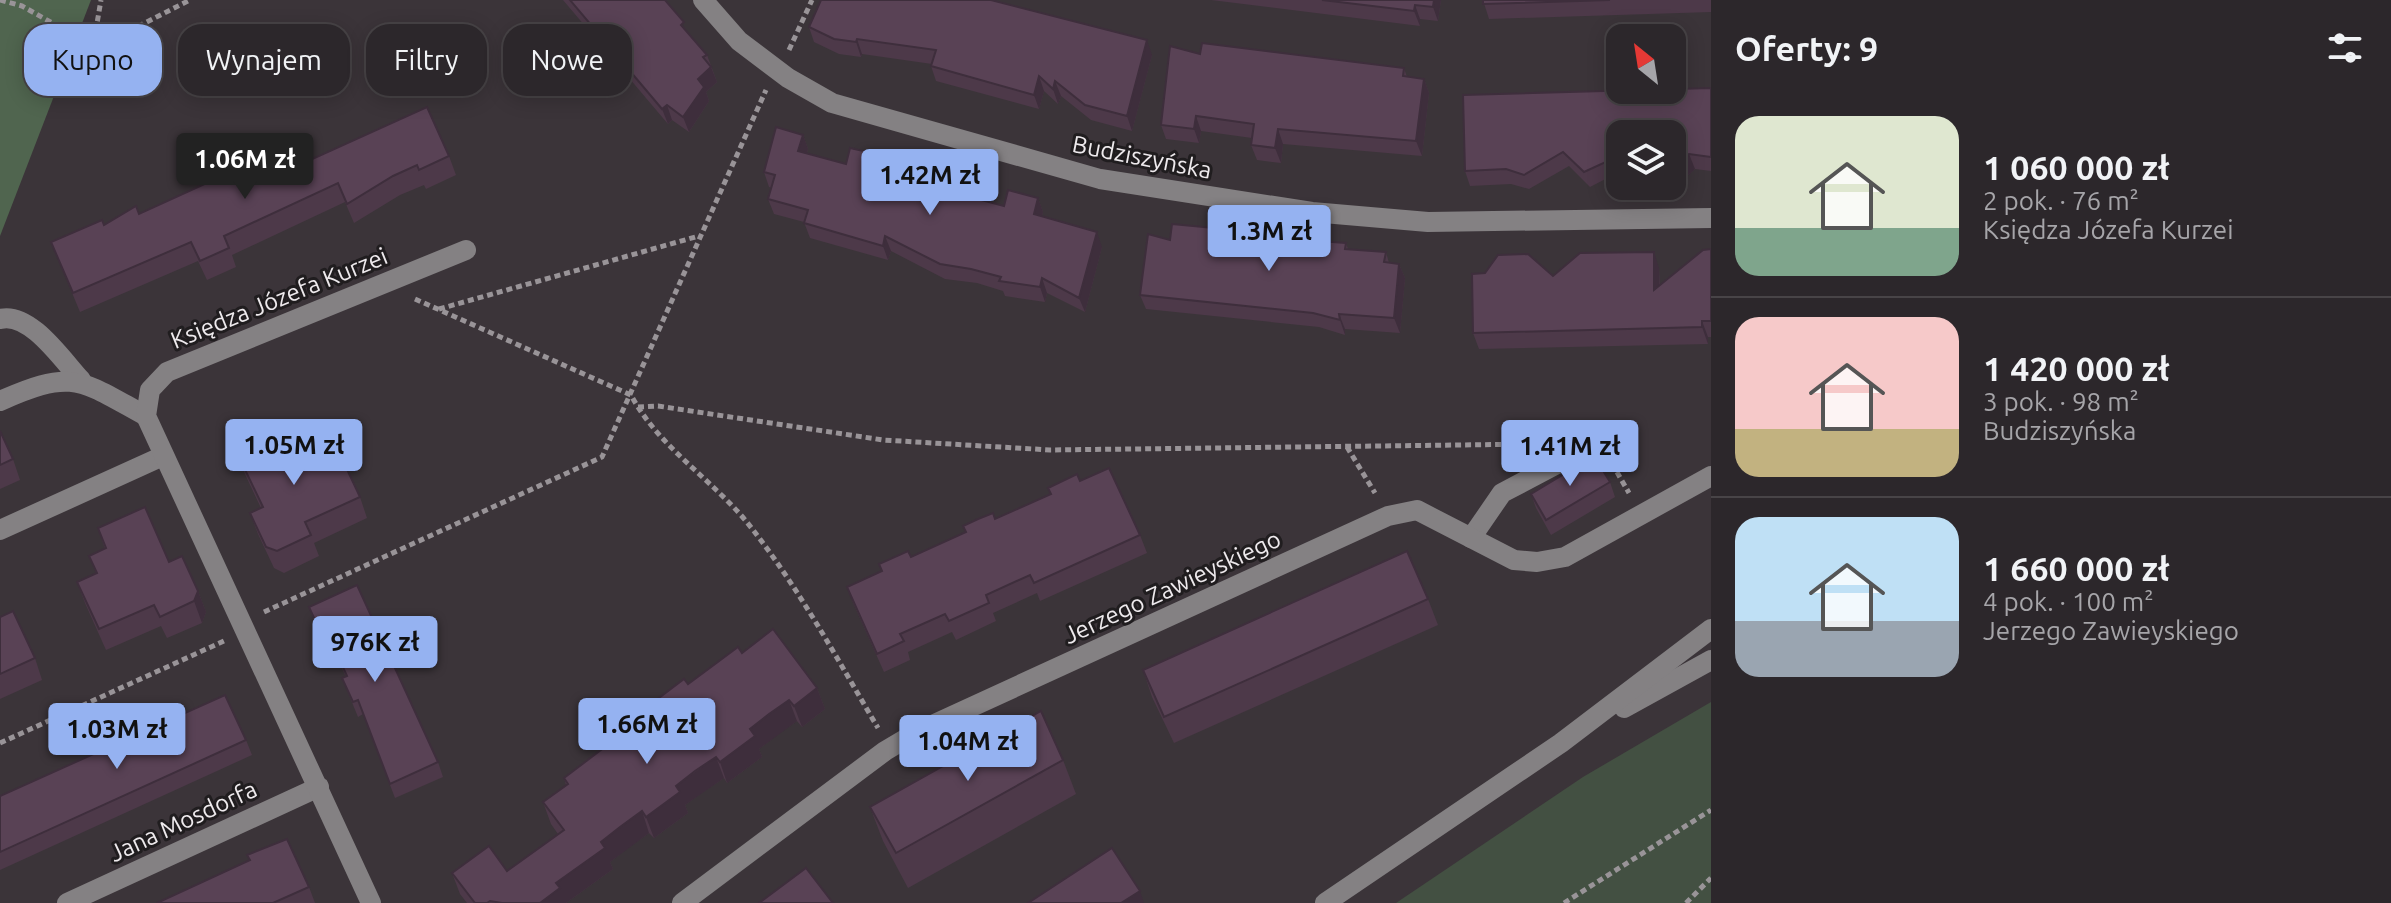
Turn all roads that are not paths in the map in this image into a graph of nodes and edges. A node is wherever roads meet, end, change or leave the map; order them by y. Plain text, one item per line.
1 (703, 0) edge
2 (1711, 218) edge
3 (466, 250) dead end
4 (0, 319) edge
5 (81, 380) junction
6 (0, 401) edge
7 (146, 416) junction
8 (1582, 448) road end
9 (163, 456) junction
10 (1711, 476) edge
11 (0, 530) edge
12 (1471, 538) junction
13 (1711, 629) edge
14 (1711, 660) edge
15 (1561, 743) junction
16 (319, 787) junction
17 (67, 903) edge
18 (371, 903) edge
19 (682, 903) edge
20 (1325, 903) edge

1 - 2 street, Budziszyńska
3 - 7 street, Księdza Józefa Kurzei
4 - 5 street
5 - 6 street
5 - 7 street
7 - 9 street
8 - 12 street
9 - 11 street
9 - 16 street
10 - 12 street, Jerzego Zawieyskiego
12 - 19 street, Jerzego Zawieyskiego
13 - 15 street
14 - 15 street
15 - 20 street
16 - 17 street, Jana Mosdorfa
16 - 18 street

